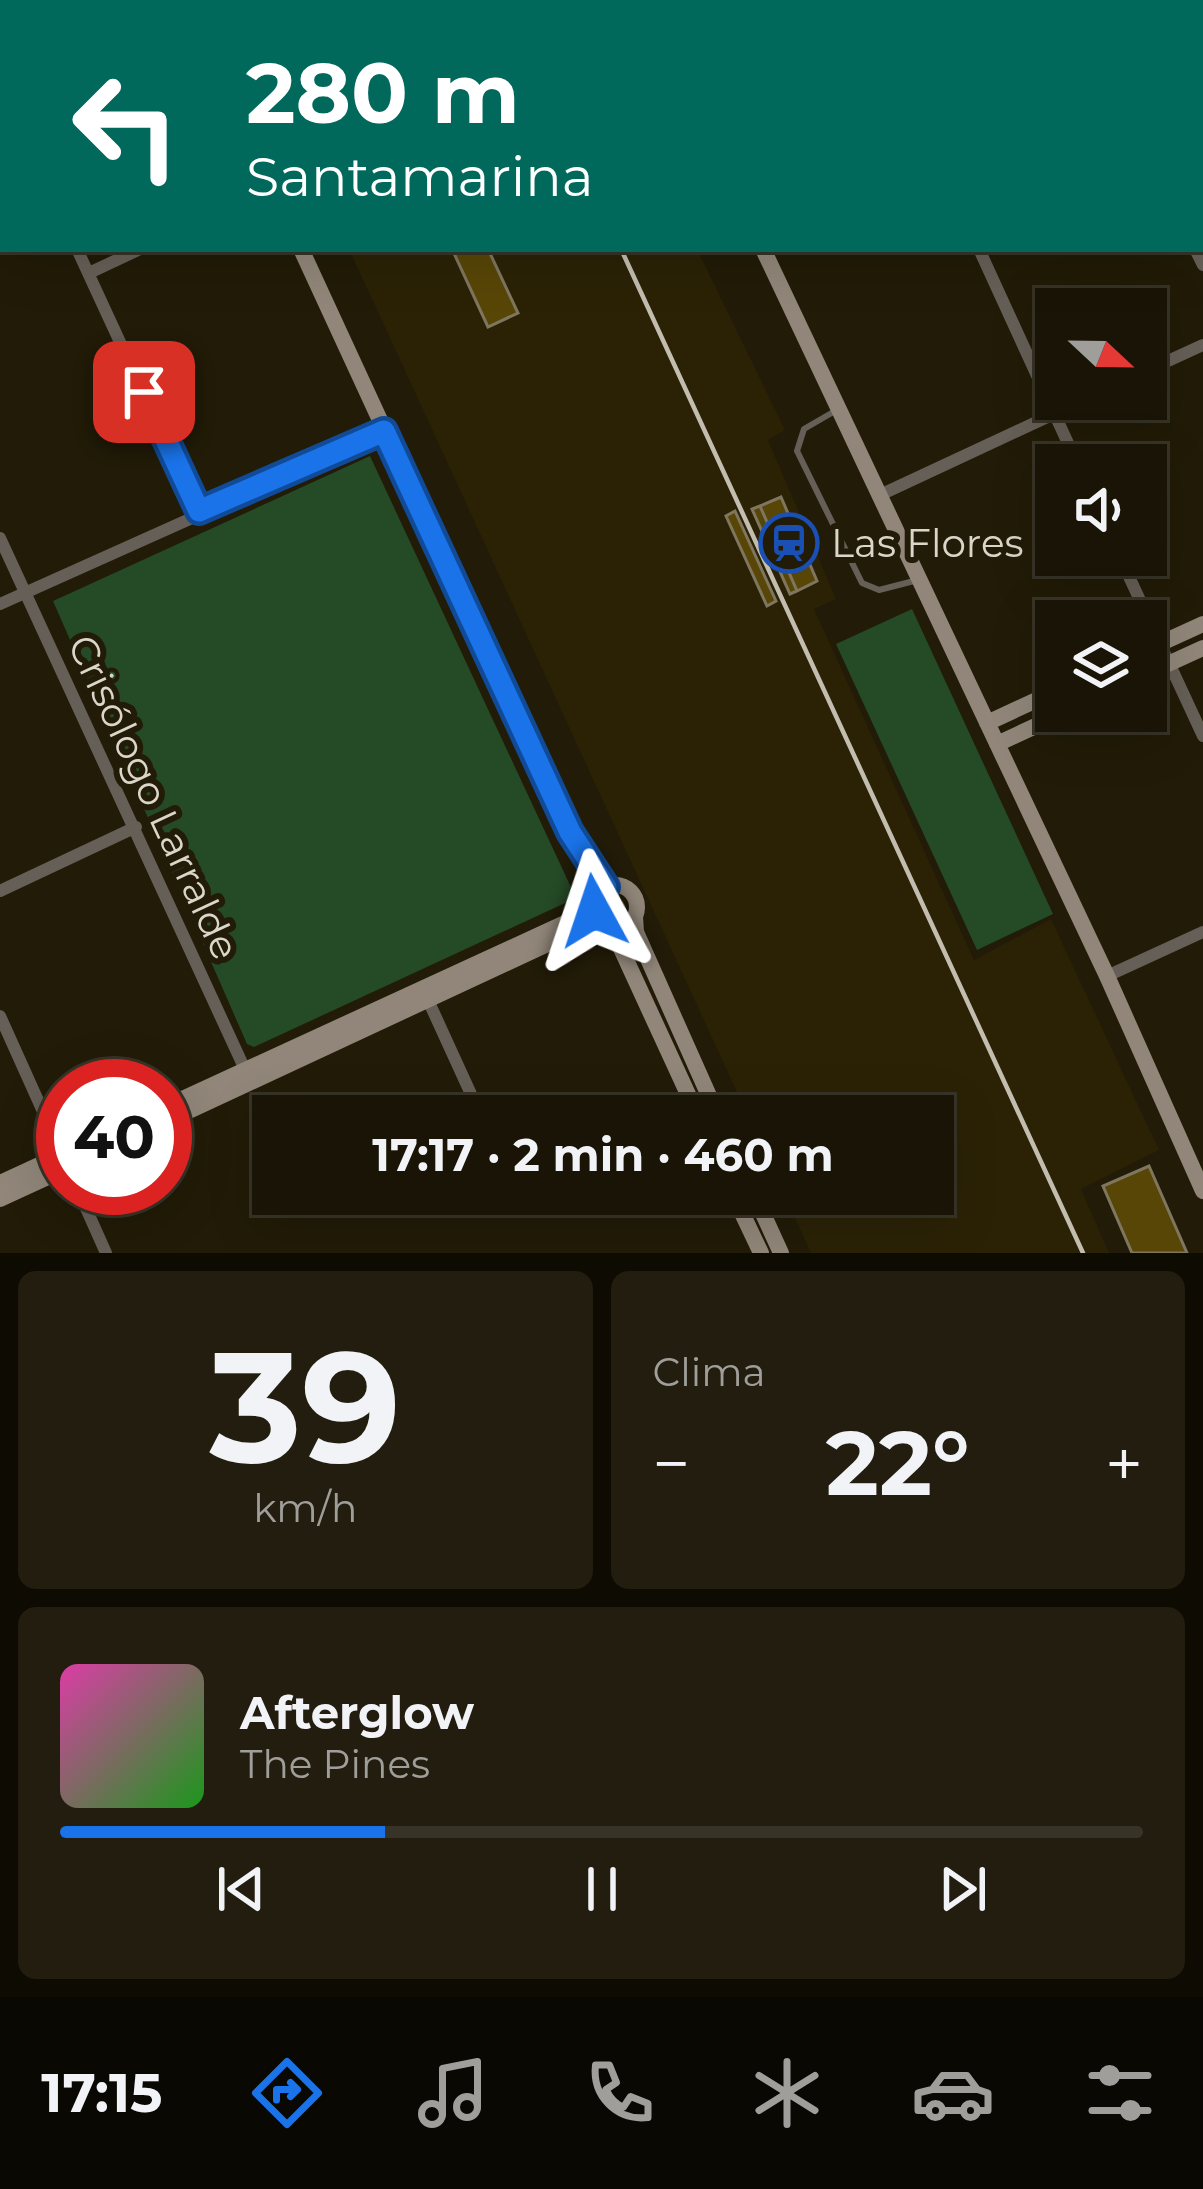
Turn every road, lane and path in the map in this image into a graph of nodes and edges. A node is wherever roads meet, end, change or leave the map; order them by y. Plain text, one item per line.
1 (78, 252) edge
2 (134, 252) edge
3 (302, 252) edge
4 (768, 252) edge
5 (980, 252) edge
6 (89, 273) junction
7 (1203, 345) edge
8 (1167, 361) edge
9 (1035, 372) edge
10 (838, 410) junction
11 (1041, 420) edge
12 (384, 431) junction
13 (880, 495) junction
14 (199, 511) junction
15 (0, 538) edge
16 (919, 580) junction
17 (26, 592) junction
18 (0, 604) edge
19 (1203, 624) edge
20 (1167, 641) edge
21 (1203, 648) edge
22 (1169, 663) joint
23 (1035, 701) edge
24 (986, 723) junction
25 (1035, 726) edge
26 (1203, 736) edge
27 (997, 744) junction
28 (136, 827) junction
29 (606, 887) junction
30 (0, 891) edge
31 (593, 905) junction
32 (634, 917) junction
33 (609, 928) junction
34 (1203, 932) edge
35 (1107, 976) junction
36 (425, 994) junction
37 (0, 1016) edge
38 (248, 1076) junction
39 (36, 1095) edge
40 (471, 1095) edge
41 (688, 1095) edge
42 (709, 1095) edge
43 (192, 1097) edge
44 (192, 1107) edge
45 (36, 1167) edge
46 (36, 1182) edge
47 (0, 1183) edge
48 (1203, 1191) edge
49 (0, 1199) edge
50 (89, 1215) edge
51 (743, 1215) edge
52 (764, 1215) edge
53 (106, 1253) edge
54 (761, 1253) edge
55 (781, 1253) edge

1 - 6 street
2 - 6 street
3 - 12 street
4 - 10 street
5 - 9 street
6 - 14 street
7 - 8 street
10 - 13 street
10 - 16 lane
11 - 13 street
12 - 14 street
12 - 29 street
13 - 16 street
14 - 17 street
15 - 17 street, Crisólogo Larralde
16 - 24 street
17 - 18 street
17 - 28 street, Crisólogo Larralde
19 - 20 street
21 - 22 street
22 - 26 street
23 - 24 street
24 - 27 street
25 - 27 street
27 - 35 street
28 - 30 street
28 - 38 street, Crisólogo Larralde
29 - 31 street
29 - 32 street
31 - 33 street
31 - 36 street
32 - 33 street
32 - 42 street
33 - 36 street
33 - 41 street
34 - 35 street
35 - 48 street
36 - 38 street
36 - 40 street
37 - 39 street
38 - 43 street
38 - 44 street
45 - 47 street
46 - 49 street
50 - 53 street
51 - 54 street
52 - 55 street

